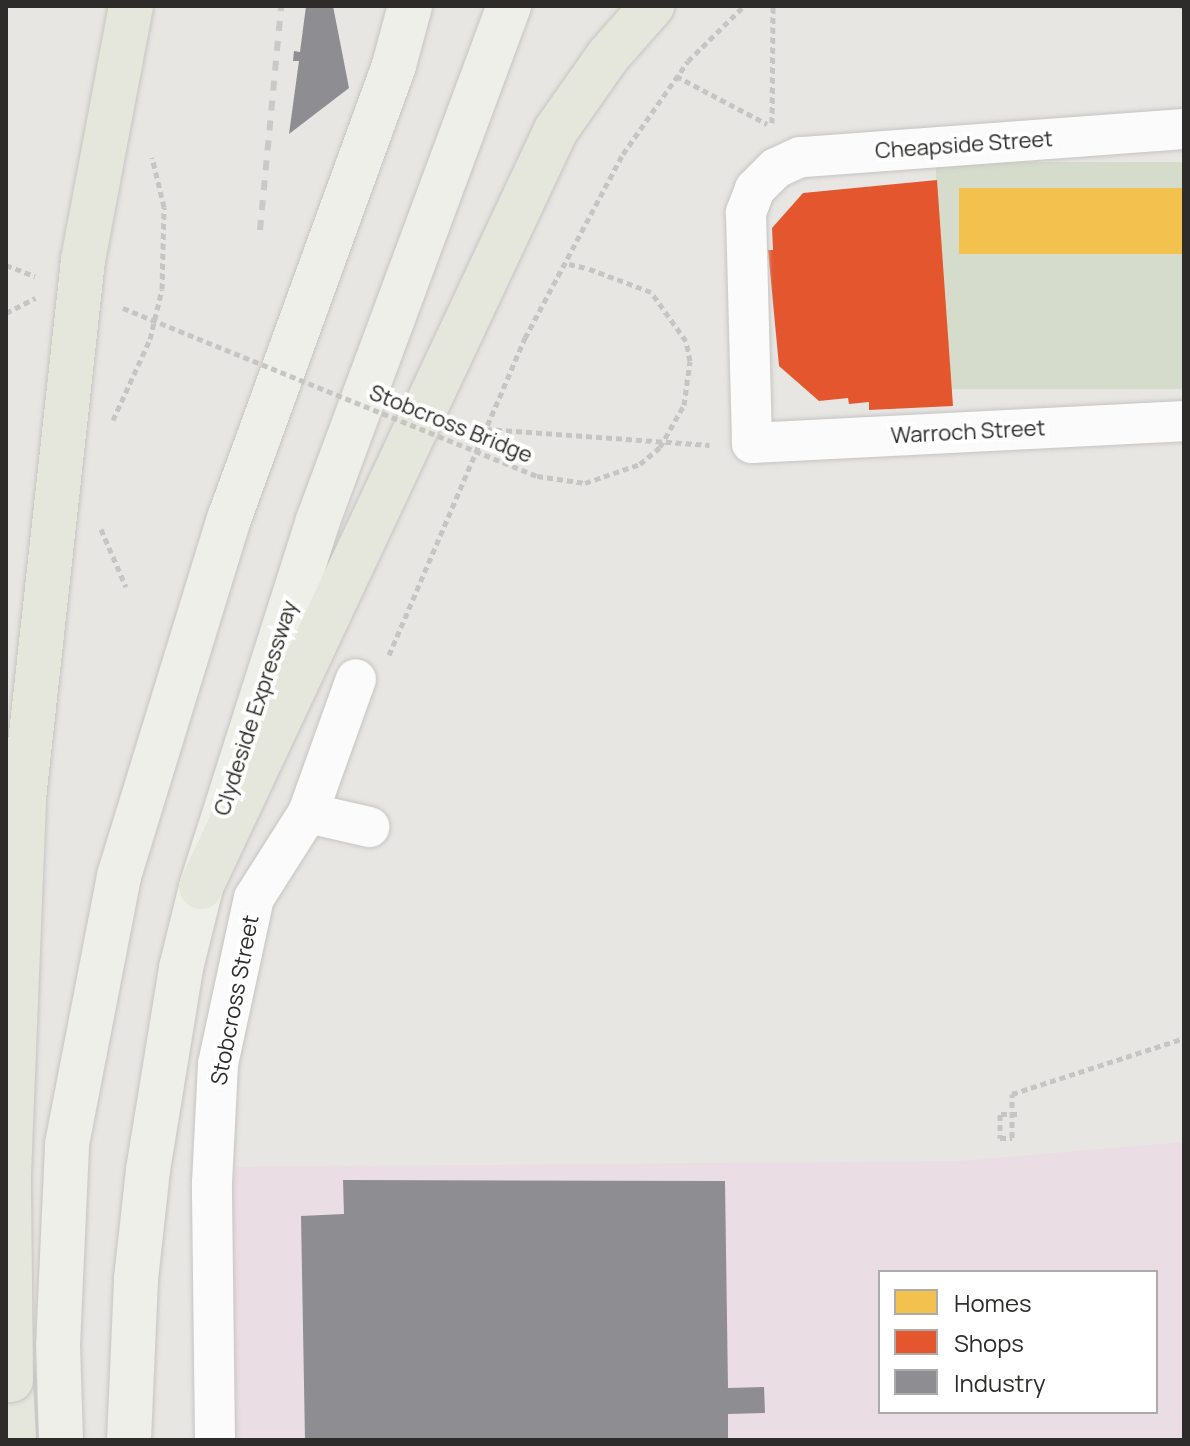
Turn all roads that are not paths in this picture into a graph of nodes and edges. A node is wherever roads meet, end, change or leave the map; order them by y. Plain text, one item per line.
1 (131, 6) edge
2 (392, 6) edge
3 (410, 6) edge
4 (509, 6) edge
5 (652, 6) edge
6 (394, 65) junction
7 (1184, 129) edge
8 (1184, 421) edge
9 (752, 443) joint
10 (356, 679) road end
11 (308, 813) junction
12 (369, 827) dead end
13 (201, 887) junction
14 (14, 1440) edge
15 (61, 1440) edge
16 (129, 1440) edge
17 (215, 1440) edge

1 - 14 highway, bridge
2 - 6 main road
3 - 6 main road
4 - 13 main road, Clydeside Expressway
5 - 13 highway
6 - 15 main road
7 - 9 street, Cheapside Street
8 - 9 street, Warroch Street
10 - 11 street, Stobcross Street
11 - 12 street
11 - 17 street, Stobcross Street
13 - 16 main road, Clydeside Expressway

